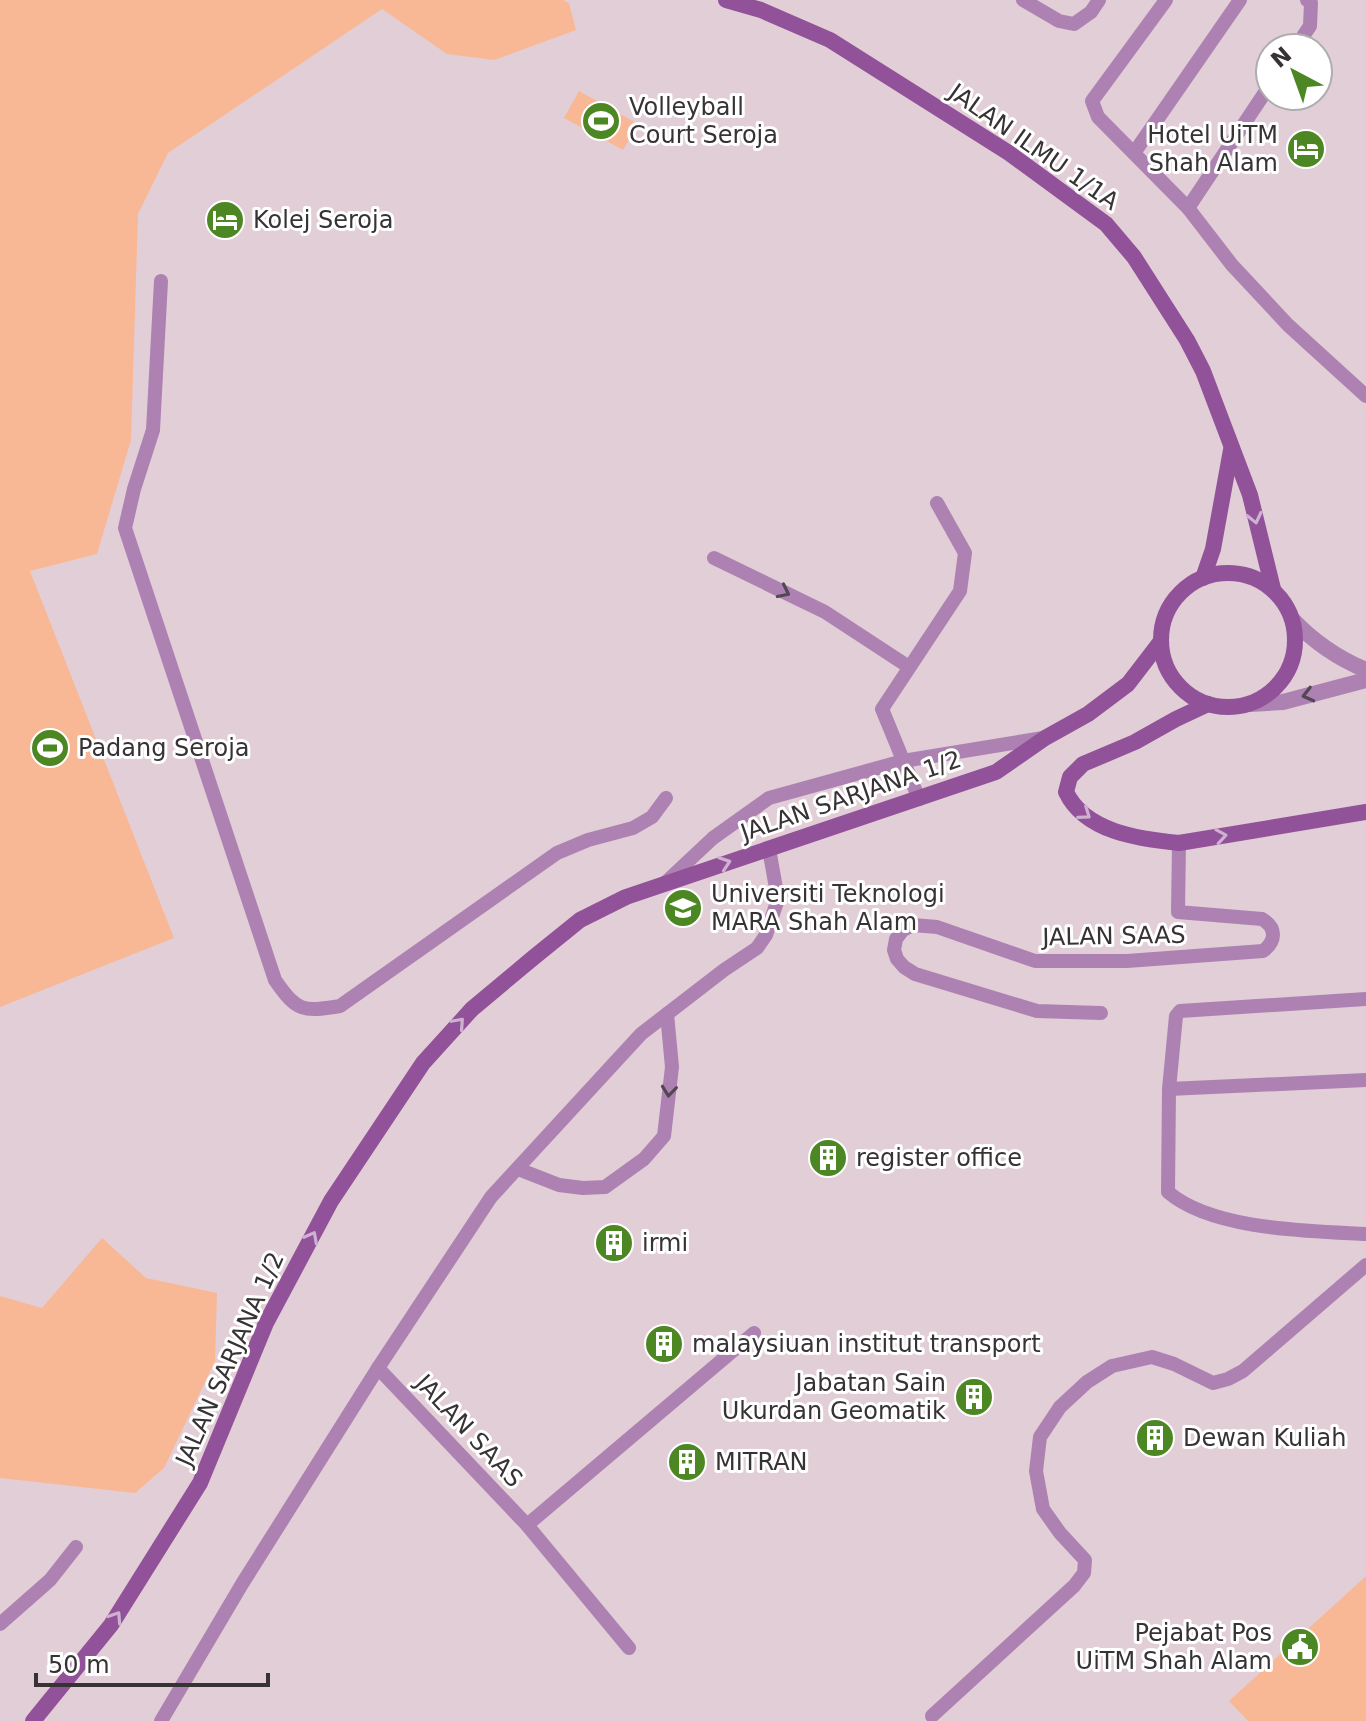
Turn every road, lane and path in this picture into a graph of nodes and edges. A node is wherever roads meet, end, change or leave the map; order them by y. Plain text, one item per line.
1 (726, 0) edge
2 (1023, 0) edge
3 (1099, 0) edge
4 (1166, 0) edge
5 (1240, 0) edge
6 (1307, 0) edge
7 (754, 5) edge
8 (1306, 32) edge
9 (1254, 109) edge
10 (1134, 153) junction
11 (1188, 208) junction
12 (161, 281) dead end
13 (1366, 396) edge
14 (1232, 448) junction
15 (937, 503) dead end
16 (714, 558) dead end
17 (1203, 578) junction
18 (1273, 589) junction
19 (1293, 620) junction
20 (1161, 641) junction
21 (909, 667) junction
22 (1366, 670) edge
23 (1366, 680) edge
24 (1208, 704) junction
25 (1250, 704) junction
26 (1045, 738) junction
27 (903, 761) junction
28 (666, 798) dead end
29 (919, 799) junction
30 (1366, 812) edge
31 (1179, 843) junction
32 (769, 849) junction
33 (665, 884) junction
34 (1366, 999) edge
35 (1101, 1013) dead end
36 (667, 1014) junction
37 (1366, 1080) edge
38 (1169, 1089) junction
39 (518, 1169) junction
40 (1366, 1234) edge
41 (1366, 1265) edge
42 (754, 1333) dead end
43 (378, 1368) junction
44 (527, 1525) junction
45 (76, 1547) dead end
46 (0, 1624) edge
47 (629, 1648) dead end
48 (932, 1716) dead end
49 (33, 1721) edge
50 (161, 1721) edge

1 - 7 street, JALAN ILMU 1/1A
2 - 3 lane
4 - 10 lane
5 - 10 lane
6 - 8 lane
7 - 14 street, JALAN ILMU 1/1A
9 - 11 lane
10 - 11 lane
11 - 13 lane
12 - 28 lane
14 - 17 street, JALAN ILMU 1/1A
14 -> 18 street
15 - 21 lane
16 -> 21 lane
17 - 18 street
17 - 20 street
18 - 19 street
19 - 22 street
19 - 25 street
20 - 24 street
20 - 26 street, JALAN SARJANA 1/2
21 - 27 lane
23 -> 25 street
24 - 25 street
24 -> 31 street
26 - 27 lane, JALAN SARJANA 1/2
26 - 29 street, JALAN SARJANA 1/2
27 - 29 lane
27 - 33 lane, JALAN SARJANA 1/2
29 - 32 street, JALAN SARJANA 1/2
31 -> 30 street
31 - 35 lane, JALAN SAAS
33 -> 32 street, JALAN SARJANA 1/2
32 - 36 lane
49 -> 33 street, JALAN SARJANA 1/2
34 - 38 lane
36 - 39 lane
36 -> 39 lane
37 - 38 lane
38 - 40 lane
39 - 43 lane
41 - 48 lane
42 - 44 lane
43 - 44 lane, JALAN SAAS
43 - 50 lane
44 - 47 lane, JALAN SAAS
45 - 46 lane

